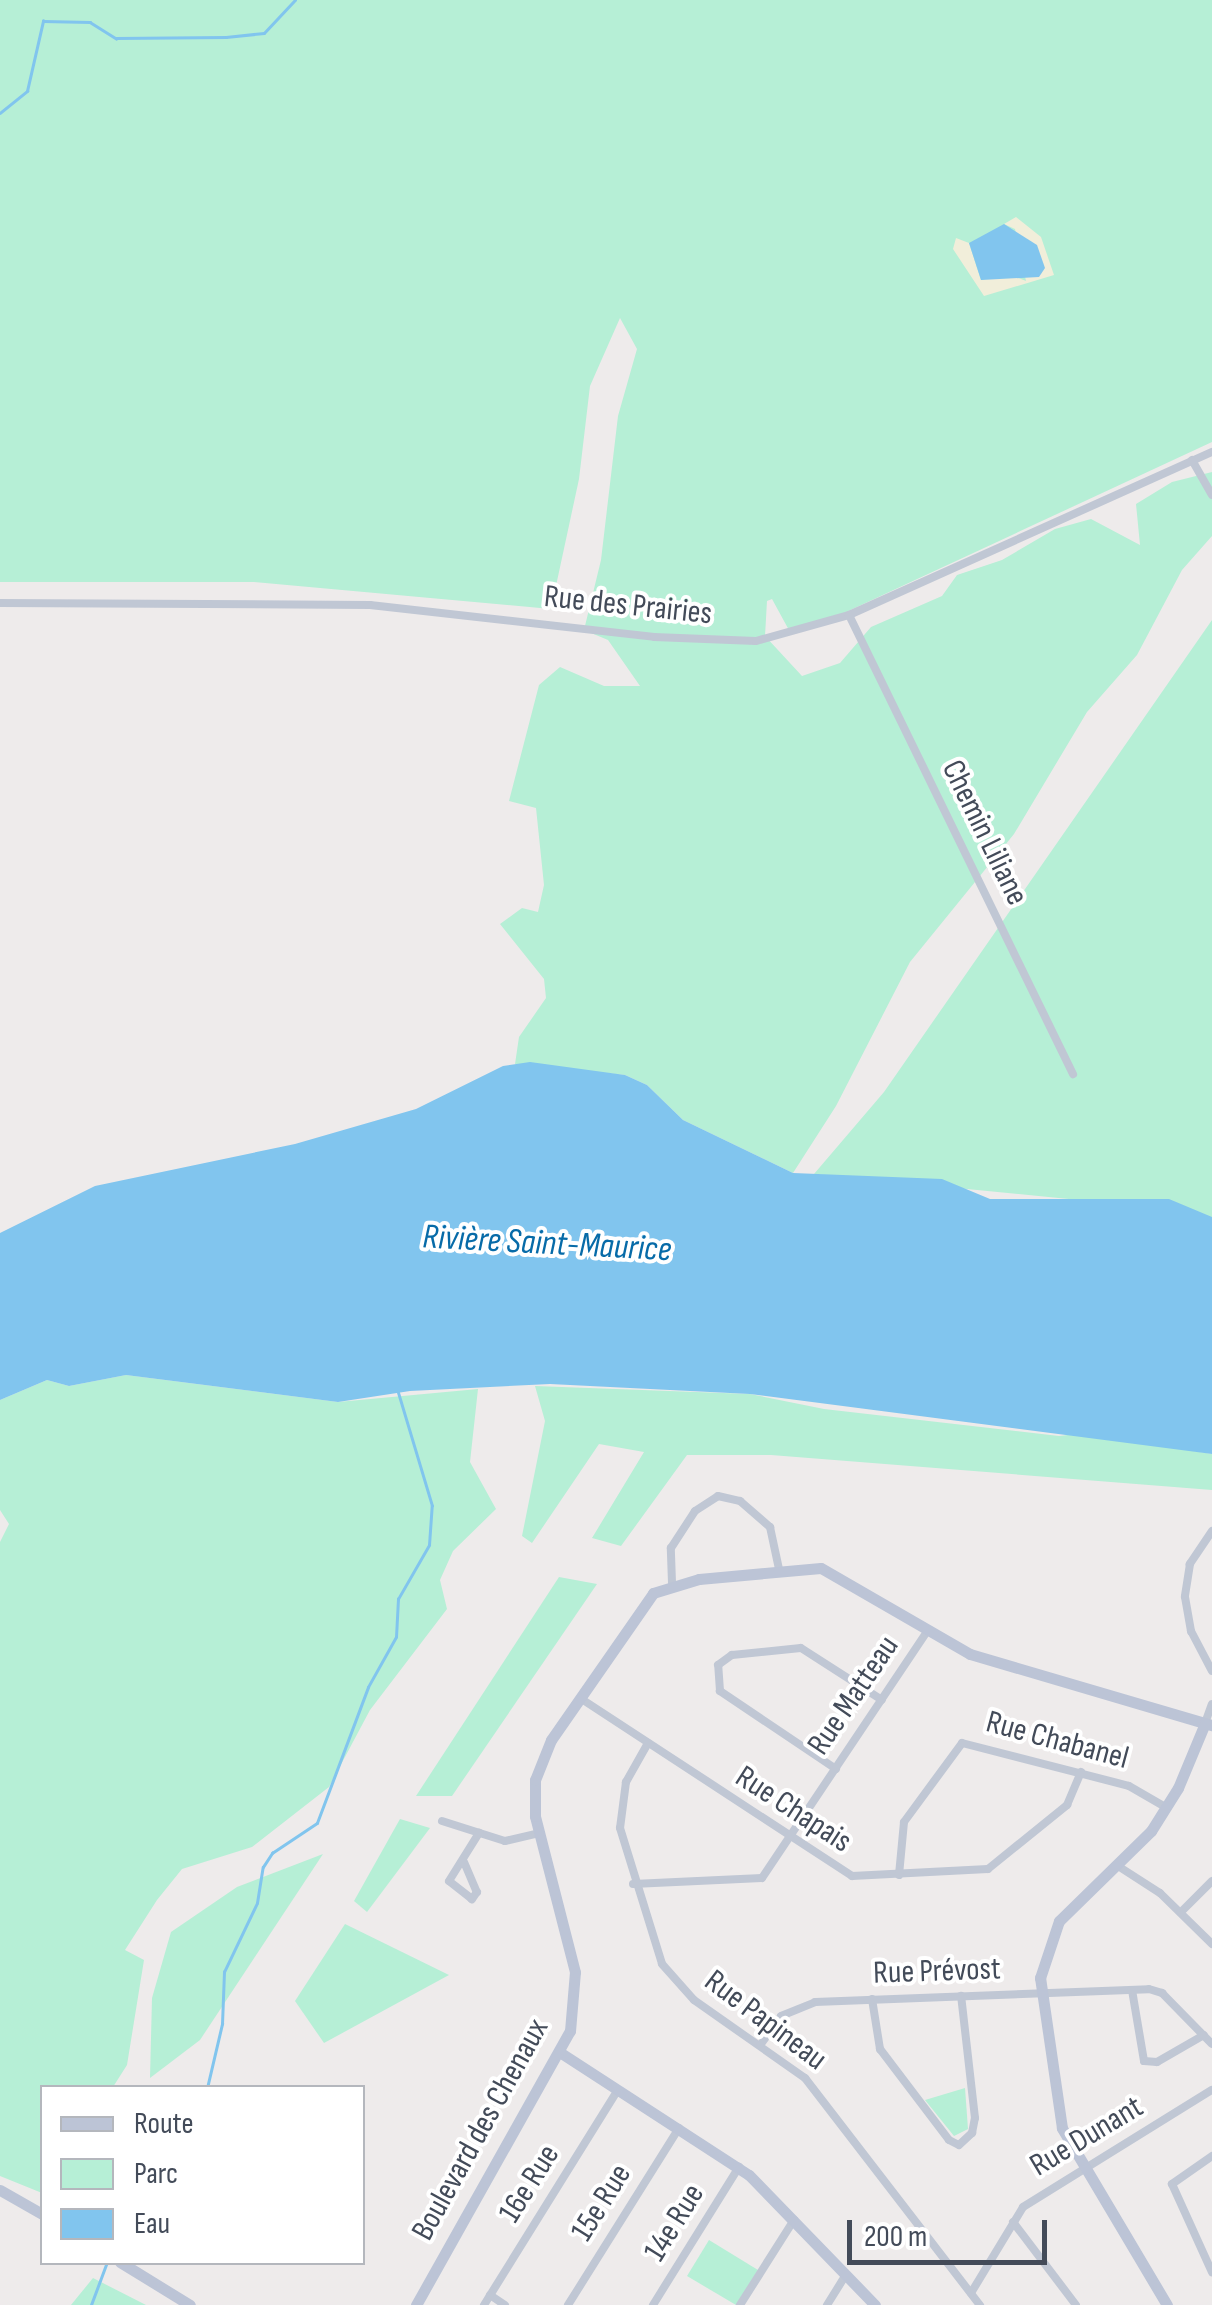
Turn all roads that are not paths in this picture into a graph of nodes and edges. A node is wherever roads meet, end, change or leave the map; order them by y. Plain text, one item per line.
1 (1212, 452) edge
2 (1192, 460) junction
3 (1212, 495) edge
4 (0, 603) edge
5 (849, 615) junction
6 (1073, 1074) dead end
7 (1212, 1531) edge
8 (779, 1569) junction
9 (672, 1584) junction
10 (926, 1634) junction
11 (1212, 1670) edge
12 (579, 1697) junction
13 (882, 1700) junction
14 (1212, 1704) edge
15 (1209, 1724) edge
16 (648, 1743) junction
17 (836, 1769) junction
18 (1081, 1772) junction
19 (1167, 1808) junction
20 (442, 1821) dead end
21 (479, 1833) junction
22 (540, 1833) junction
23 (790, 1838) junction
24 (464, 1862) junction
25 (1118, 1866) junction
26 (898, 1875) junction
27 (1212, 1881) edge
28 (634, 1884) junction
29 (1180, 1912) junction
30 (1212, 1944) edge
31 (1132, 1990) junction
32 (1041, 1993) junction
33 (961, 1996) junction
34 (872, 1999) junction
35 (1204, 2035) junction
36 (761, 2044) junction
37 (1212, 2044) edge
38 (561, 2054) junction
39 (618, 2090) junction
40 (1212, 2090) edge
41 (679, 2128) junction
42 (1212, 2156) edge
43 (739, 2167) junction
44 (1085, 2168) junction
45 (0, 2190) edge
46 (40, 2213) edge
47 (794, 2220) junction
48 (1012, 2222) junction
49 (125, 2265) edge
50 (1212, 2272) edge
51 (846, 2275) junction
52 (971, 2294) junction
53 (490, 2295) junction
54 (190, 2305) edge
55 (416, 2305) edge
56 (484, 2305) edge
57 (505, 2305) edge
58 (568, 2305) edge
59 (653, 2305) edge
60 (740, 2305) edge
61 (827, 2305) edge
62 (875, 2305) edge
63 (980, 2305) edge
64 (1076, 2305) edge
65 (1167, 2305) edge

1 - 2 street, Rue des Prairies
2 - 3 street
2 - 5 street, Rue des Prairies
4 - 5 street, Rue des Prairies
5 - 6 street, Chemin Liliane
7 - 11 street
8 - 9 street
8 - 9 street
8 - 10 street
9 - 12 street, Boulevard des Chenaux
10 - 13 street, Rue Matteau
10 - 15 street
12 - 16 street, Rue Chapais
12 - 22 street, Boulevard des Chenaux
13 - 17 street, Rue Matteau
13 - 17 street
14 - 15 street
15 - 19 street
16 - 23 street, Rue Chapais
16 - 28 street, Rue Papineau
17 - 23 street, Rue Matteau
18 - 19 street, Rue Chabanel
18 - 26 street, Rue Chapais
18 - 26 street, Rue Chabanel
19 - 25 street
20 - 21 street
21 - 22 street
21 - 24 street
22 - 38 street, Boulevard des Chenaux
23 - 26 street, Rue Chapais
23 - 28 street, Rue Matteau
24 - 24 street
25 - 29 street
25 - 32 street
27 - 29 street
28 - 36 street, Rue Papineau
29 - 30 street
31 - 32 street, Rue Prévost
31 - 35 street, Rue Prévost
31 - 35 street
32 - 33 street, Rue Prévost
32 - 44 street
33 - 34 street, Rue Prévost
33 - 34 street
34 - 36 street, Rue Prévost
35 - 37 street, Rue Prévost
36 - 52 street, Rue Papineau
38 - 39 street
38 - 55 street, Boulevard des Chenaux
39 - 41 street
39 - 53 street, 16e Rue
40 - 44 street, Rue Dunant
41 - 43 street
41 - 58 street, 15e Rue
42 - 50 street
43 - 47 street
43 - 59 street, 14e Rue
44 - 48 street, Rue Dunant
44 - 65 street
45 - 46 street
47 - 51 street
47 - 60 street
48 - 52 street, Rue Dunant
48 - 64 street
49 - 54 street
51 - 61 street
51 - 62 street
52 - 63 street, Rue Papineau
53 - 56 street, 16e Rue
53 - 57 street

